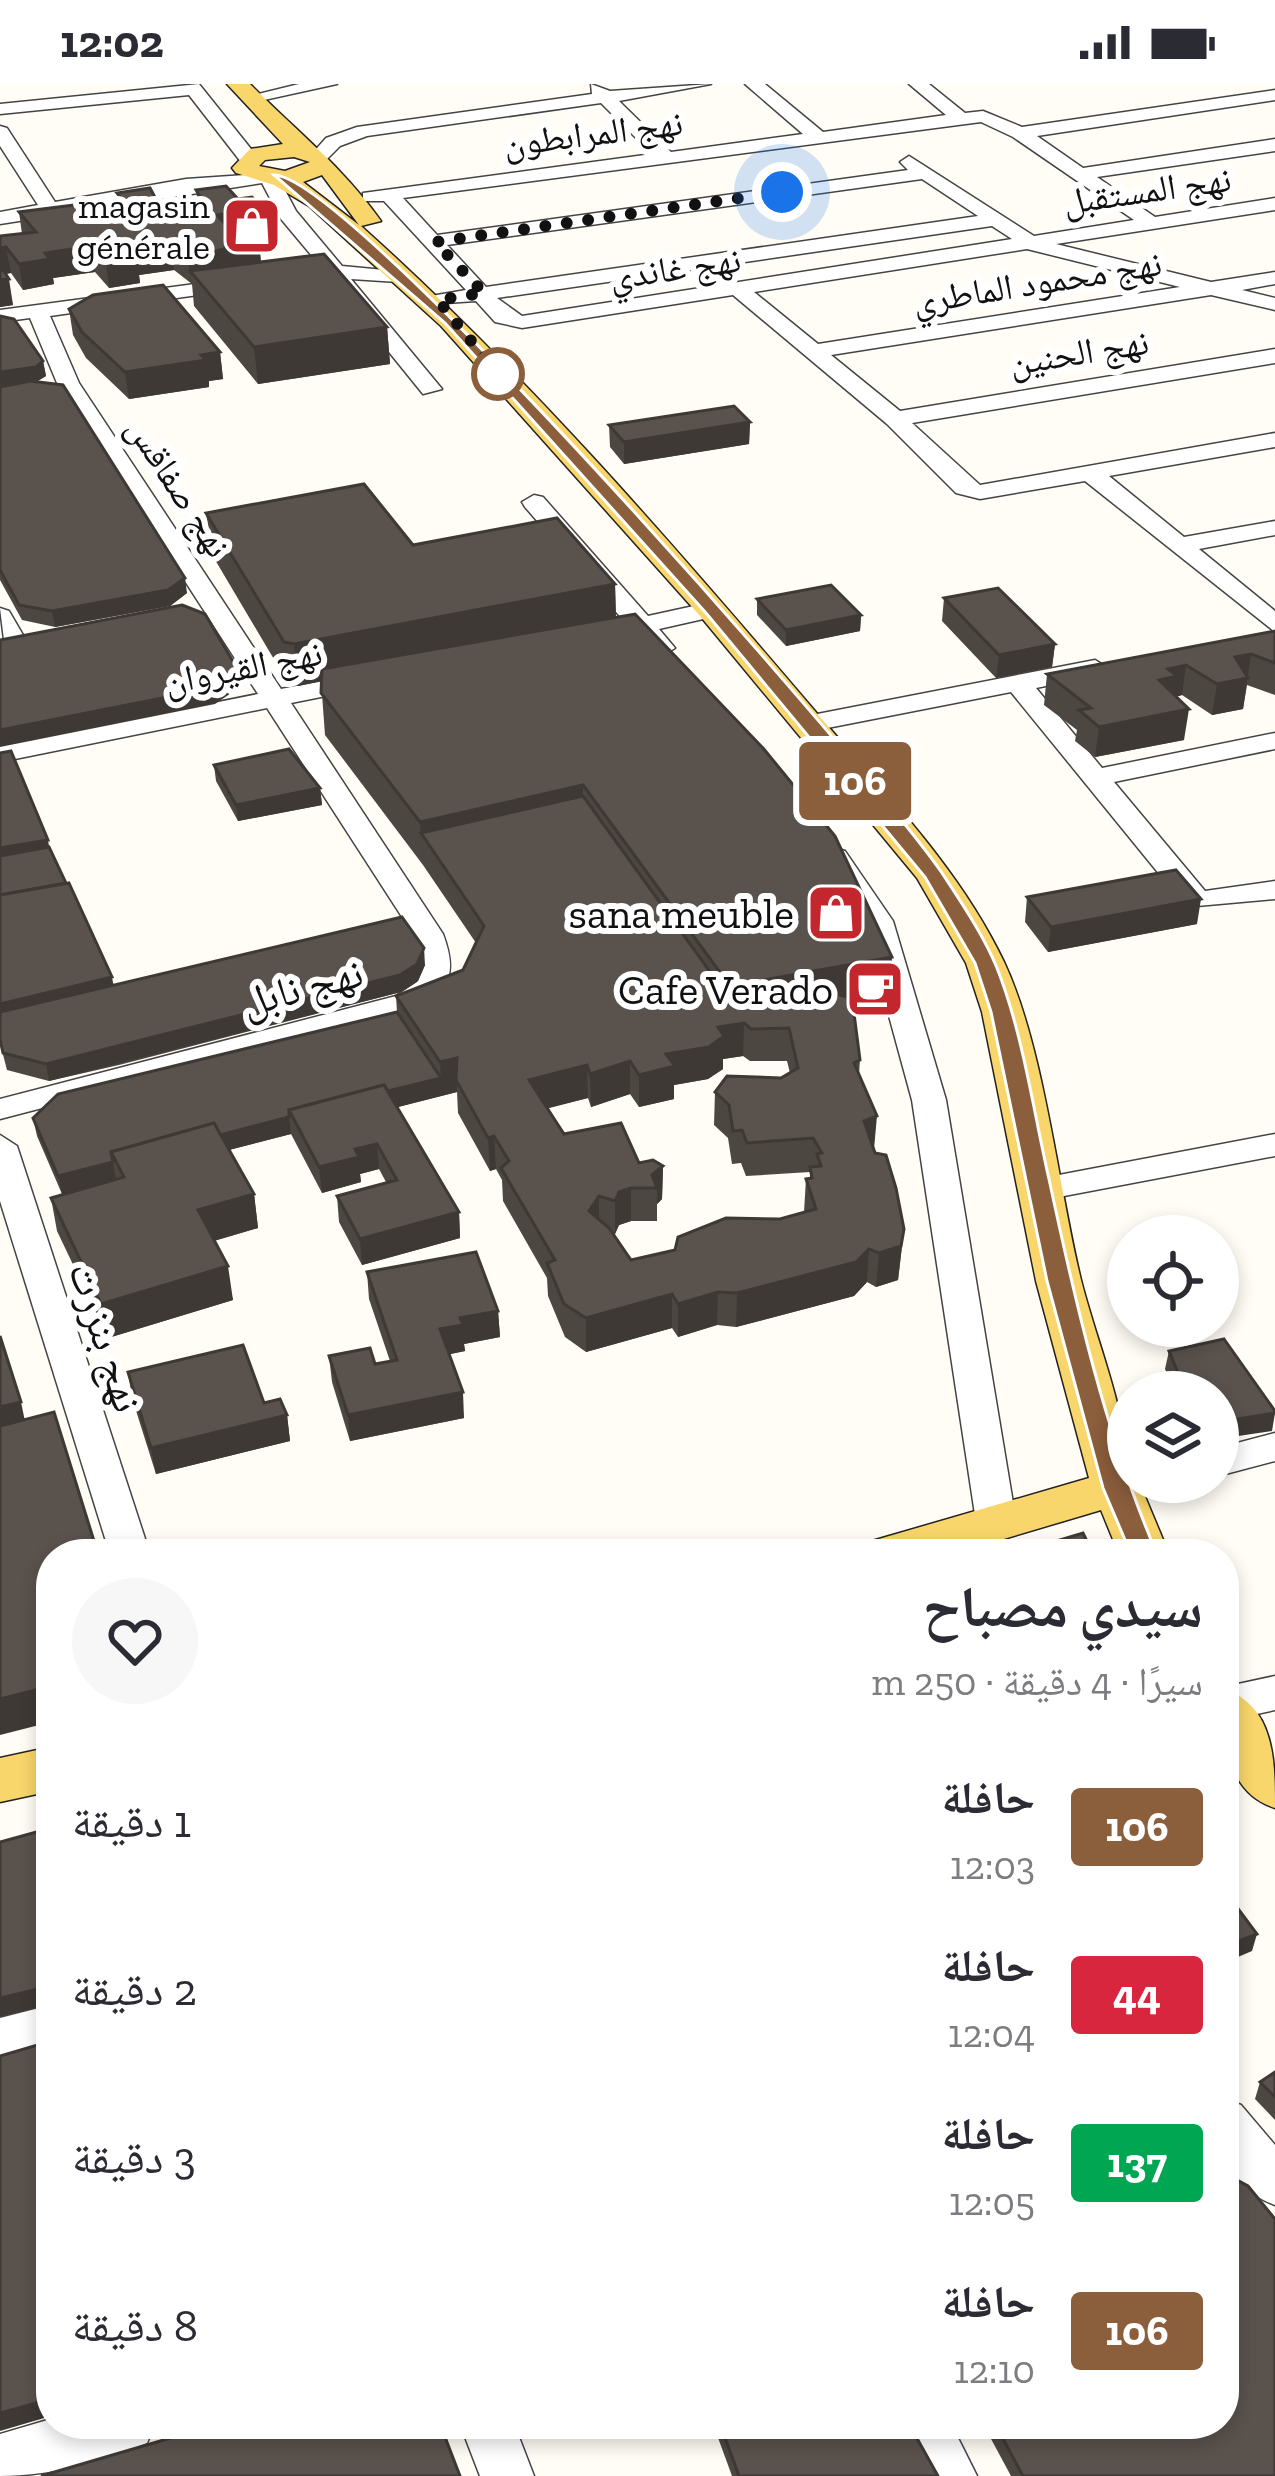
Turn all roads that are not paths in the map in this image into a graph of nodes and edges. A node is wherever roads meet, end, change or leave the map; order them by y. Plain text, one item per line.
1 (328, 84) edge
2 (656, 84) edge
3 (702, 84) edge
4 (754, 84) edge
5 (918, 84) edge
6 (192, 86) edge
7 (599, 91) edge
8 (1275, 95) edge
9 (258, 107) edge
10 (0, 110) edge
11 (451, 116) junction
12 (960, 118) junction
13 (344, 131) junction
14 (867, 131) junction
15 (0, 132) edge
16 (1020, 133) junction
17 (818, 137) junction
18 (1275, 146) edge
19 (313, 154) junction
20 (666, 157) junction
21 (262, 173) junction
22 (925, 173) junction
23 (1078, 174) junction
24 (177, 186) junction
25 (389, 195) junction
26 (350, 200) junction
27 (1275, 204) edge
28 (50, 209) junction
29 (0, 218) edge
30 (994, 220) junction
31 (1151, 224) junction
32 (435, 242) junction
33 (1030, 243) junction
34 (336, 272) junction
35 (398, 276) junction
36 (1275, 278) edge
37 (1212, 287) junction
38 (741, 292) junction
39 (484, 293) junction
40 (1275, 304) edge
41 (444, 310) junction
42 (37, 311) junction
43 (0, 316) edge
44 (810, 352) junction
45 (1275, 356) edge
46 (1228, 364) junction
47 (1275, 375) edge
48 (431, 389) dead end
49 (896, 419) junction
50 (1275, 440) edge
51 (1090, 472) junction
52 (534, 502) dead end
53 (1275, 528) edge
54 (1181, 545) junction
55 (712, 610) junction
56 (0, 616) edge
57 (642, 624) junction
58 (1267, 632) edge
59 (603, 633) edge
60 (16, 641) edge
61 (1135, 661) edge
62 (386, 676) edge
63 (686, 677) edge
64 (1018, 683) junction
65 (271, 698) junction
66 (807, 724) junction
67 (1275, 741) edge
68 (0, 754) edge
69 (1093, 778) junction
70 (817, 834) edge
71 (1275, 890) edge
72 (0, 1109) edge
73 (1275, 1145) edge
74 (0, 1146) edge
75 (1043, 1189) junction
76 (9, 1220) edge
77 (1107, 1423) edge
78 (1275, 1448) edge
79 (1239, 1457) edge
80 (1107, 1491) edge
81 (1132, 1503) edge
82 (996, 1521) junction
83 (125, 1539) edge
84 (938, 1539) edge
85 (1141, 1539) edge
86 (1275, 1693) edge
87 (1239, 1703) edge
88 (1239, 1730) edge
89 (36, 1772) edge
90 (0, 1780) edge
91 (1275, 1786) edge
92 (36, 2030) edge
93 (0, 2039) edge
94 (1239, 2139) edge
95 (1275, 2182) edge
96 (77, 2439) edge
97 (493, 2439) edge
98 (929, 2439) edge
99 (0, 2462) edge
100 (507, 2476) edge
101 (950, 2476) edge

1 - 9 street
2 - 7 street
3 - 7 street
4 - 17 street
5 - 12 street
6 - 10 street
6 - 21 street
7 - 11 street
7 - 20 street
8 - 16 street
9 - 13 main road
9 - 19 main road
9 - 21 main road
11 - 13 street
11 - 19 street
12 - 14 street, نهج المرابطون
12 - 16 street, نهج المرابطون
13 - 19 street
14 - 17 street, نهج المرابطون
14 - 22 street
15 - 28 street
16 - 23 street
17 - 20 street, نهج المرابطون
18 - 23 street
19 - 21 main road
19 - 26 main road
20 - 25 street, نهج المرابطون
21 - 24 street
21 - 24 street
21 - 34 street
21 - 35 main road
22 - 30 street
22 - 32 street
23 - 31 street
24 - 28 street
25 - 26 street, نهج المرابطون
25 - 32 street, نهج غاندي
26 - 41 main road
27 - 31 street, نهج المستقبل
28 - 29 street
30 - 33 street
30 - 39 street
31 - 33 street, نهج المستقبل
32 - 39 street, نهج غاندي
33 - 37 street
33 - 38 street, نهج غاندي
34 - 35 street
34 - 42 street
34 - 48 street
35 - 41 main road
36 - 37 street, نهج محمود الماطري
37 - 40 street
37 - 44 street, نهج محمود الماطري
38 - 39 street, نهج غاندي
38 - 44 street
39 - 41 street
41 - 55 main road
42 - 43 street
42 - 65 street, نهج صفاقس
44 - 49 street
45 - 46 street, نهج الحنين
46 - 47 street
46 - 49 street, نهج الحنين
49 - 51 street
50 - 51 street
51 - 54 street
52 - 57 street
53 - 54 street
54 - 58 street
55 - 57 street
55 - 66 main road
56 - 60 street
57 - 59 street
57 - 63 street
61 - 64 street
62 - 65 street, نهج القيروان
64 - 66 street
64 - 69 street
65 - 68 street, نهج القيروان
65 - 72 street, نهج نابل
66 - 75 main road
67 - 69 street
69 - 71 street
70 - 82 street
73 - 75 street
74 - 76 street, نهج بنزرت
75 - 77 main road
76 - 83 street, نهج بنزرت
78 - 79 street
80 - 82 main road
81 - 85 main road
82 - 84 main road
86 - 87 street
88 - 91 main road
89 - 90 main road
92 - 93 street
94 - 95 street
96 - 99 street
97 - 100 street
98 - 101 street

